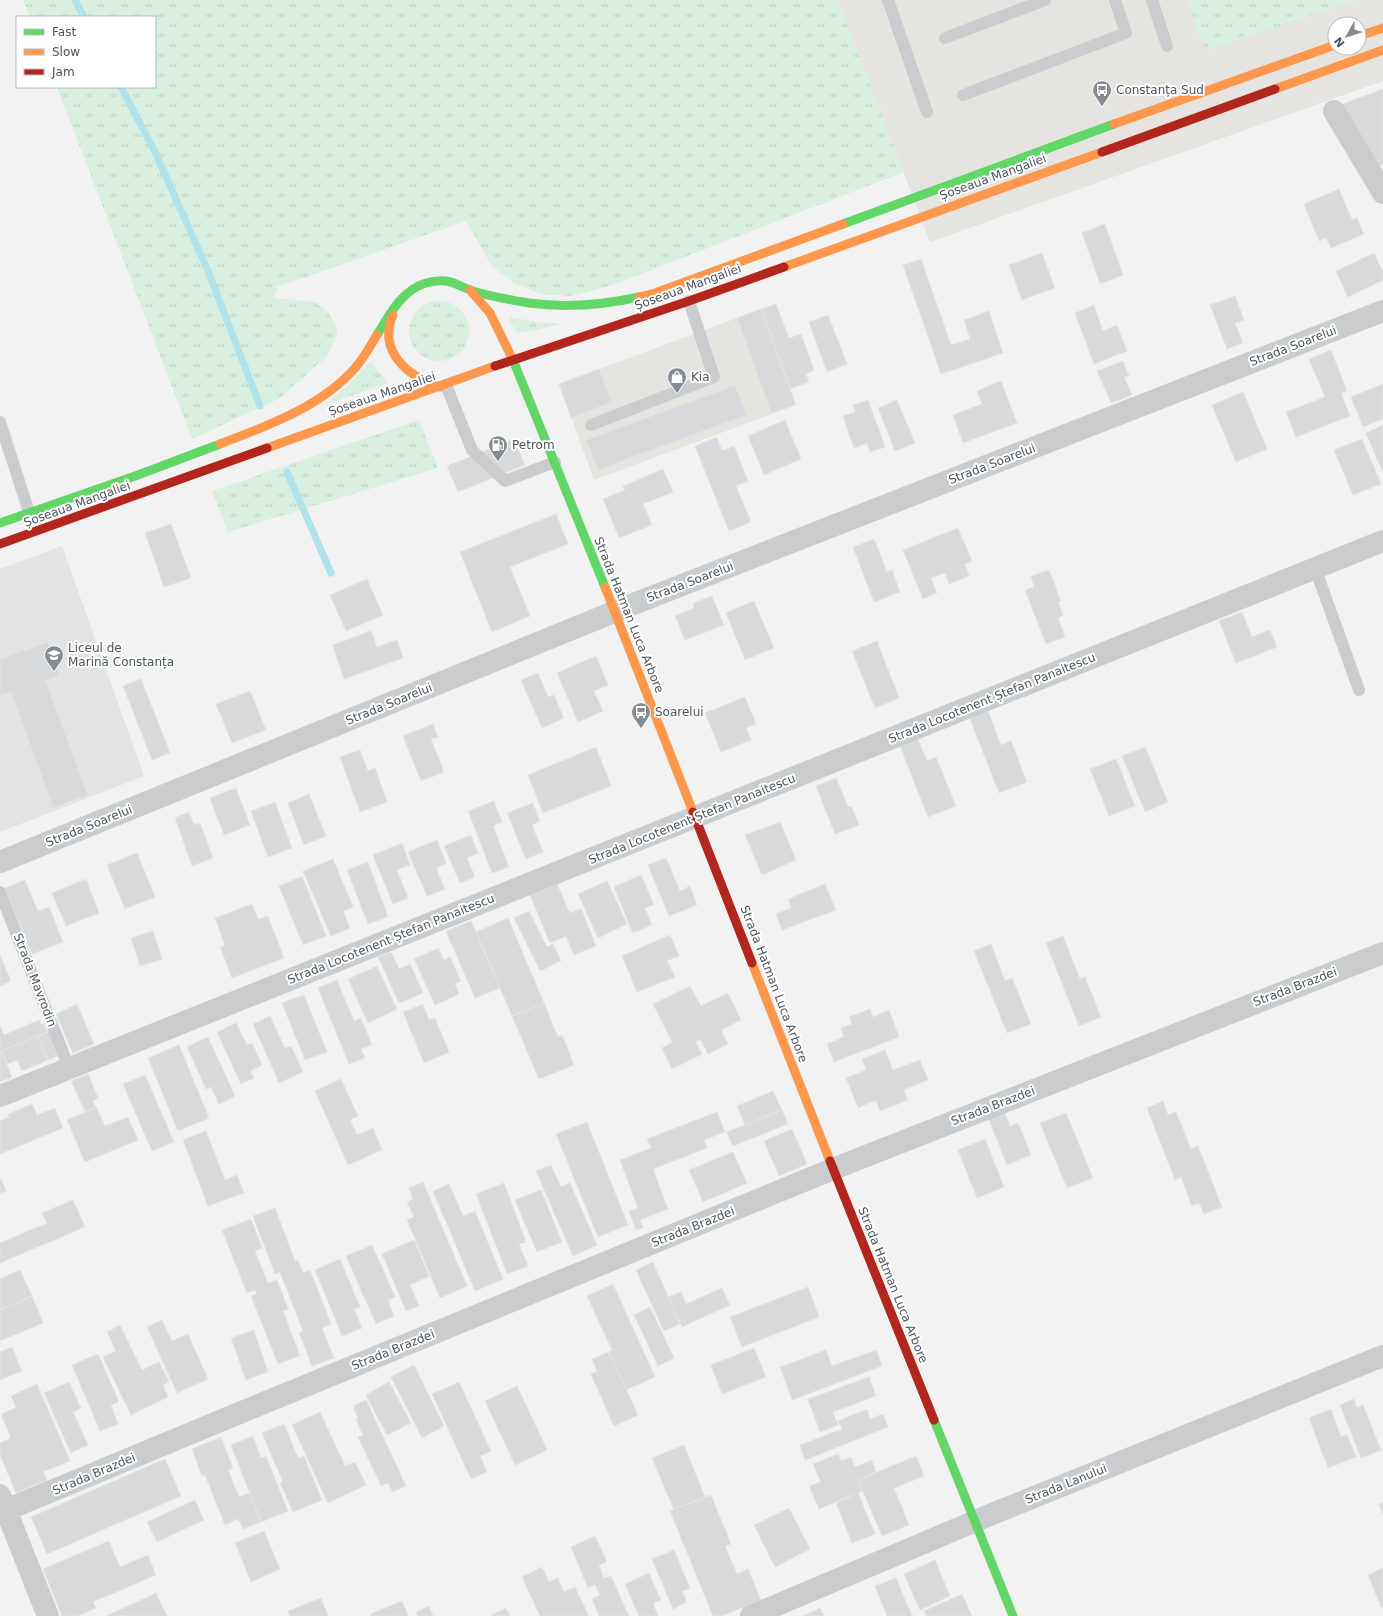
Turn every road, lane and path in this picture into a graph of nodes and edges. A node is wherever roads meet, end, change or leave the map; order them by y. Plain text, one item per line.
1 (888, 0) edge
2 (1045, 0) edge
3 (1115, 0) edge
4 (1152, 0) edge
5 (1383, 28) edge
6 (1367, 33) edge
7 (945, 38) dead end
8 (1167, 46) dead end
9 (1327, 48) edge
10 (1383, 50) edge
11 (963, 95) dead end
12 (1334, 111) dead end
13 (927, 112) dead end
14 (1383, 193) edge
15 (470, 290) junction
16 (688, 300) junction
17 (398, 302) junction
18 (1383, 311) edge
19 (513, 360) junction
20 (443, 386) junction
21 (0, 422) edge
22 (591, 425) dead end
23 (554, 462) junction
24 (29, 512) junction
25 (0, 523) edge
26 (1383, 541) edge
27 (0, 544) edge
28 (1315, 568) junction
29 (615, 612) junction
30 (1359, 690) dead end
31 (695, 817) junction
32 (0, 862) edge
33 (0, 892) edge
34 (1383, 953) edge
35 (69, 1068) junction
36 (0, 1096) edge
37 (833, 1169) junction
38 (1383, 1356) edge
39 (3, 1502) edge
40 (975, 1520) junction
41 (48, 1616) edge
42 (752, 1616) edge
43 (1013, 1616) edge

1 - 13 lane
2 - 7 lane
3 - 11 lane
4 - 8 lane
5 - 6 main road
9 - 15 main road, Șoseaua Mangaliei
10 - 16 main road, Șoseaua Mangaliei
12 - 14 street
15 - 17 main road, Șoseaua Mangaliei
15 - 19 main road
16 - 19 main road, Șoseaua Mangaliei
16 - 22 lane
17 - 20 main road
17 - 24 main road, Șoseaua Mangaliei
18 - 29 street, Strada Soarelui
19 - 20 main road, Șoseaua Mangaliei
19 - 23 main road, Strada Hatman Luca Arbore
20 - 23 lane
20 - 27 main road, Șoseaua Mangaliei
21 - 24 lane
23 - 29 main road, Strada Hatman Luca Arbore
24 - 25 main road, Șoseaua Mangaliei
26 - 28 street, Strada Locotenent Ștefan Panaitescu
28 - 30 lane
28 - 31 street, Strada Locotenent Ștefan Panaitescu
29 - 31 main road, Strada Hatman Luca Arbore
29 - 32 street, Strada Soarelui
31 - 35 street, Strada Locotenent Ștefan Panaitescu
31 - 37 main road, Strada Hatman Luca Arbore
33 - 35 lane, Strada Mavrodin
34 - 37 street, Strada Brazdei
35 - 36 street, Strada Locotenent Ștefan Panaitescu
37 - 39 street, Strada Brazdei
37 - 40 main road, Strada Hatman Luca Arbore
38 - 40 street, Strada Lanului
39 - 41 street
40 - 42 street, Strada Lanului
40 - 43 main road, Strada Hatman Luca Arbore

